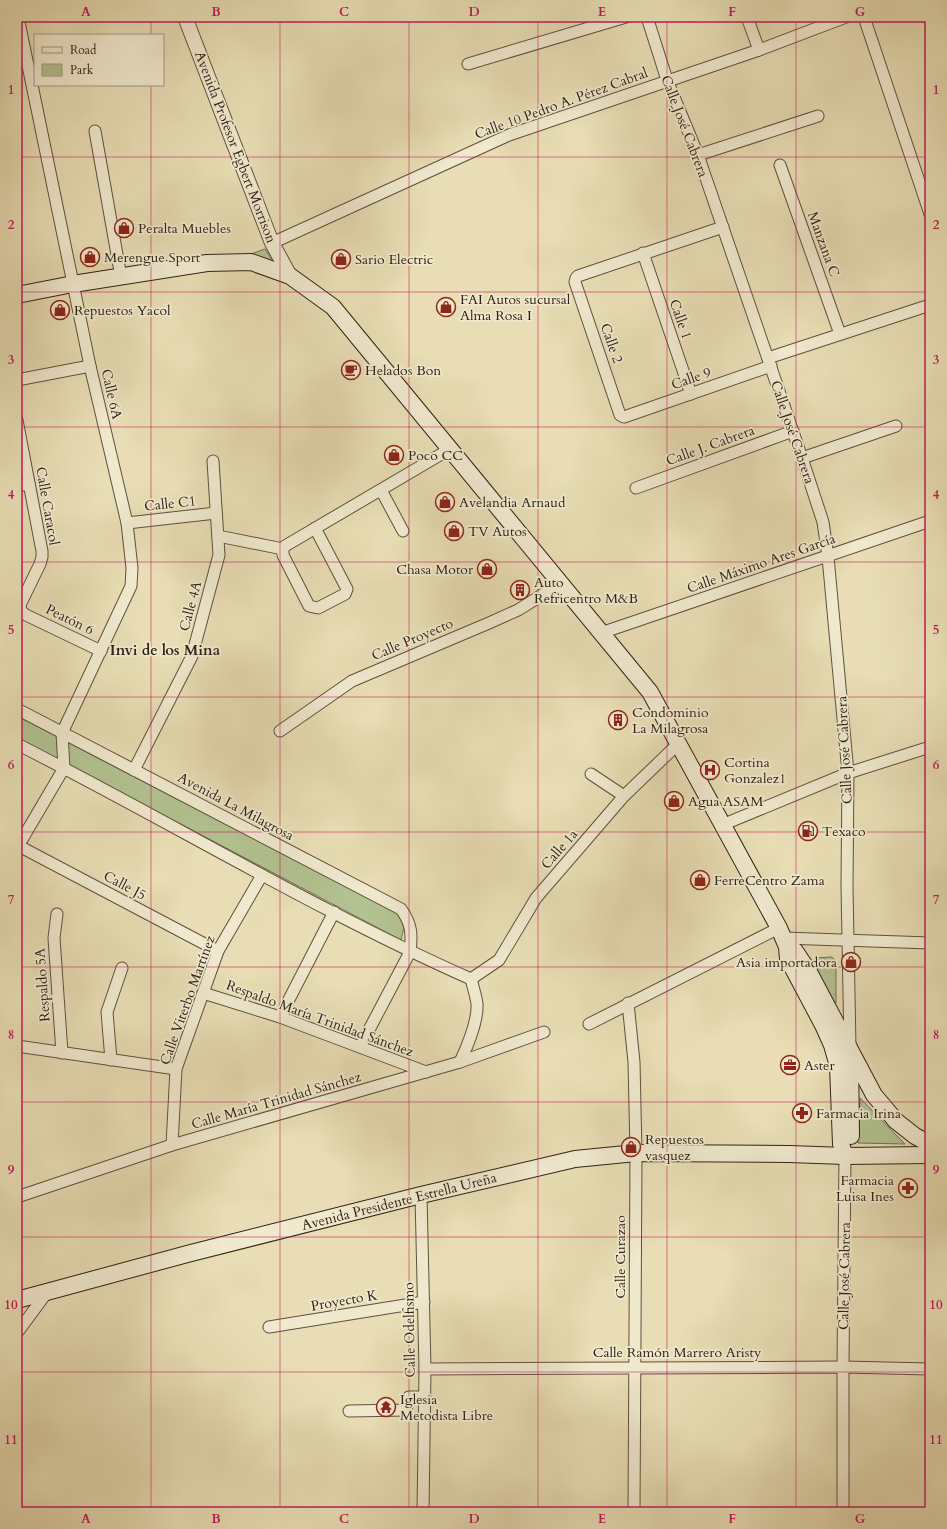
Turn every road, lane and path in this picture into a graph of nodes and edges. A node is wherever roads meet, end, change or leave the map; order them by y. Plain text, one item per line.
1 (18, 17) edge
2 (185, 17) edge
3 (626, 17) edge
4 (647, 17) edge
5 (747, 17) edge
6 (846, 17) edge
7 (864, 17) edge
8 (759, 50) junction
9 (468, 64) dead end
10 (667, 80) junction
11 (818, 116) dead end
12 (95, 131) dead end
13 (698, 155) junction
14 (780, 165) dead end
15 (930, 214) edge
16 (723, 227) junction
17 (272, 243) junction
18 (642, 253) junction
19 (290, 276) junction
20 (121, 277) junction
21 (73, 284) junction
22 (17, 295) edge
23 (930, 305) edge
24 (840, 334) junction
25 (769, 362) junction
26 (90, 366) junction
27 (17, 380) edge
28 (691, 394) junction
29 (621, 416) joint
30 (17, 420) edge
31 (896, 426) dead end
32 (793, 431) junction
33 (450, 449) junction
34 (802, 458) junction
35 (213, 461) dead end
36 (17, 485) edge
37 (29, 486) junction
38 (636, 488) dead end
39 (381, 490) junction
40 (216, 513) junction
41 (930, 521) edge
42 (127, 523) junction
43 (316, 528) junction
44 (403, 531) dead end
45 (218, 536) junction
46 (283, 549) junction
47 (828, 557) junction
48 (561, 583) junction
49 (26, 615) joint
50 (601, 633) junction
51 (101, 651) junction
52 (17, 709) edge
53 (280, 730) dead end
54 (62, 732) junction
55 (679, 743) junction
56 (17, 744) edge
57 (930, 747) edge
58 (64, 768) junction
59 (134, 770) junction
60 (848, 773) junction
61 (591, 774) dead end
62 (624, 796) junction
63 (722, 825) junction
64 (17, 846) edge
65 (262, 875) junction
66 (334, 912) junction
67 (57, 914) dead end
68 (783, 938) junction
69 (848, 939) junction
70 (930, 943) edge
71 (218, 951) junction
72 (410, 952) junction
73 (122, 968) dead end
74 (471, 979) junction
75 (203, 993) junction
76 (628, 1003) junction
77 (280, 1017) junction
78 (589, 1024) dead end
79 (544, 1032) dead end
80 (17, 1046) edge
81 (360, 1047) junction
82 (850, 1049) junction
83 (62, 1052) junction
84 (111, 1060) junction
85 (460, 1062) junction
86 (176, 1070) junction
87 (426, 1072) junction
88 (930, 1144) edge
89 (172, 1145) junction
90 (636, 1154) junction
91 (930, 1155) edge
92 (846, 1156) junction
93 (421, 1195) junction
94 (17, 1197) edge
95 (48, 1291) junction
96 (17, 1300) edge
97 (424, 1302) junction
98 (269, 1328) dead end
99 (17, 1333) edge
100 (842, 1367) junction
101 (634, 1368) junction
102 (930, 1368) edge
103 (425, 1369) junction
104 (425, 1396) junction
105 (349, 1411) dead end
106 (423, 1512) edge
107 (634, 1512) edge
108 (843, 1512) edge

1 - 21 street, Calle 6A
2 - 17 street, Avenida Profesor Egbert Morrison
3 - 9 street
4 - 10 street, Calle José Cabrera
5 - 8 street
6 - 8 street, Calle 10 Pedro A. Pérez Cabral
7 - 15 street
8 - 10 street, Calle 10 Pedro A. Pérez Cabral
10 - 13 street, Calle José Cabrera
10 - 17 street, Calle 10 Pedro A. Pérez Cabral
11 - 13 street
12 - 20 street
13 - 16 street, Calle José Cabrera
14 - 24 street, Manzana C
16 - 18 street
16 - 25 street, Calle José Cabrera
17 - 19 street, Avenida Profesor Egbert Morrison
18 - 28 street, Calle 1
18 - 29 street, Calle 2
19 - 20 main road
19 - 33 main road
20 - 21 main road
21 - 22 main road
21 - 26 street, Calle 6A
23 - 24 street, Calle 9
24 - 25 street, Calle 9
25 - 28 street, Calle 9
25 - 32 street, Calle José Cabrera
26 - 27 street
26 - 42 street, Calle 6A
28 - 29 street, Calle 9
30 - 37 street, Calle Caracol
31 - 34 street
32 - 34 street, Calle José Cabrera
32 - 38 street, Calle J. Cabrera
33 - 39 street
33 - 48 main road
34 - 47 street, Calle José Cabrera
35 - 40 street, Calle 4A
36 - 37 street
37 - 49 street, Calle Caracol
39 - 43 street
39 - 44 street
40 - 42 street, Calle C1
40 - 45 street, Calle 4A
41 - 47 street, Calle Máximo Ares García
42 - 51 street, Calle 6A
43 - 46 street
43 - 46 street
45 - 46 street
45 - 59 street, Calle 4A
47 - 50 street, Calle Máximo Ares García
47 - 60 street, Calle José Cabrera
48 - 50 main road
48 - 53 street, Calle Proyecto
49 - 51 street, Peatón 6
50 - 55 main road
51 - 54 street, Calle 6A
52 - 54 street, Avenida La Milagrosa
54 - 58 street, Calle 6A
54 - 59 street, Avenida La Milagrosa
55 - 62 street, Calle 1a
55 - 63 main road
56 - 58 street
57 - 60 street
58 - 64 street
58 - 65 street
59 - 72 street, Avenida La Milagrosa
60 - 63 street
60 - 69 street, Calle José Cabrera
61 - 62 street
62 - 74 street, Calle 1a
63 - 68 main road
64 - 71 street, Calle J5
65 - 66 street
65 - 71 street, Calle Viterbo Martínez
66 - 72 street
66 - 77 street
67 - 83 street, Respaldo 5A
68 - 69 street
68 - 76 street
68 - 82 main road
68 - 92 main road
69 - 70 street
69 - 82 street, Calle José Cabrera
71 - 75 street, Calle Viterbo Martínez
72 - 74 street
72 - 81 street
73 - 84 street
74 - 85 street
75 - 77 street, Respaldo María Trinidad Sánchez
75 - 86 street, Calle Viterbo Martínez
76 - 78 street
76 - 90 street, Calle Curazao
77 - 81 street, Respaldo María Trinidad Sánchez
79 - 85 street, Calle María Trinidad Sánchez
80 - 83 street
81 - 87 street, Respaldo María Trinidad Sánchez
82 - 88 main road
82 - 92 main road, Calle José Cabrera
83 - 84 street
84 - 86 street
85 - 87 street, Calle María Trinidad Sánchez
86 - 89 street, Calle Viterbo Martínez
87 - 89 street, Calle María Trinidad Sánchez
89 - 94 street, Calle María Trinidad Sánchez
90 - 92 main road, Avenida Presidente Estrella Ureña
90 - 93 main road, Avenida Presidente Estrella Ureña
90 - 101 street, Calle Curazao
91 - 92 main road, Avenida Presidente Estrella Ureña
92 - 100 street, Calle José Cabrera
93 - 95 main road, Avenida Presidente Estrella Ureña
93 - 97 street, Calle Odelfismo
95 - 96 main road, Avenida Presidente Estrella Ureña
95 - 99 street
97 - 98 street, Proyecto K
97 - 103 street, Calle Odelfismo
100 - 101 street, Calle Ramón Marrero Aristy
100 - 102 street, Calle Ramón Marrero Aristy
100 - 108 street, Calle José Cabrera
101 - 103 street, Calle Ramón Marrero Aristy
101 - 107 street, Calle Curazao
103 - 104 street, Calle Odelfismo
104 - 105 street
104 - 106 street, Calle Odelfismo

